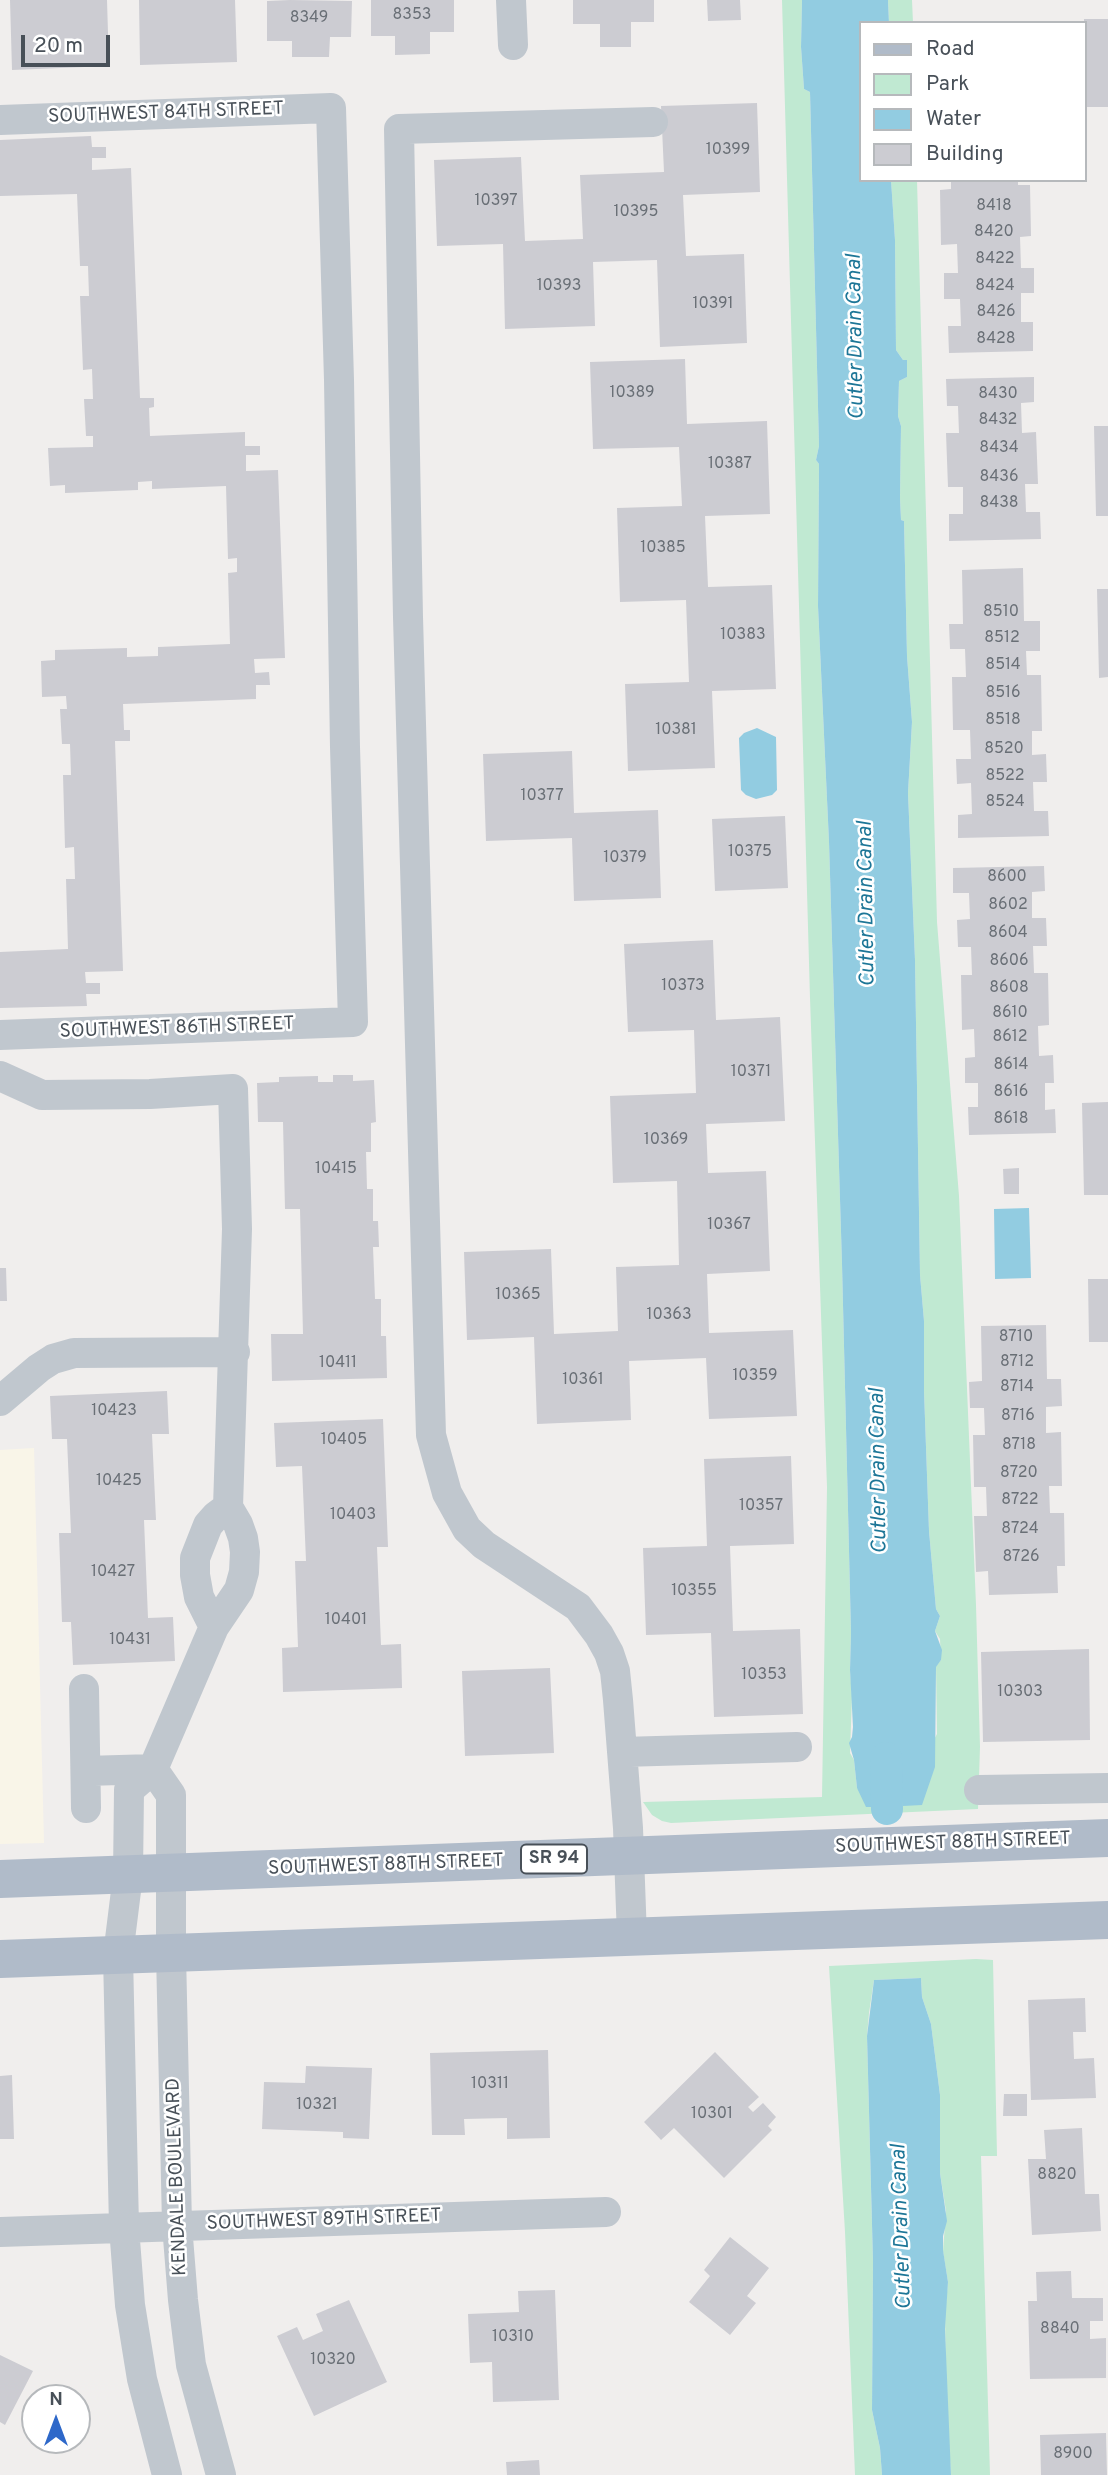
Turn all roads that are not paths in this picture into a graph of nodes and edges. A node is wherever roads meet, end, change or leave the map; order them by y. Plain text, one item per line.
1 (511, 0) edge
2 (513, 46) dead end
3 (0, 120) edge
4 (653, 122) dead end
5 (353, 1022) joint
6 (0, 1035) edge
7 (0, 1076) edge
8 (235, 1352) junction
9 (0, 1401) edge
10 (228, 1507) junction
11 (214, 1627) junction
12 (84, 1689) dead end
13 (797, 1747) dead end
14 (622, 1752) junction
15 (153, 1769) junction
16 (86, 1771) junction
17 (1108, 1788) edge
18 (979, 1790) dead end
19 (86, 1808) dead end
20 (1108, 1838) edge
21 (629, 1856) junction
22 (172, 1874) junction
23 (128, 1875) junction
24 (0, 1879) edge
25 (1108, 1920) edge
26 (632, 1937) junction
27 (171, 1953) junction
28 (118, 1955) junction
29 (0, 1959) edge
30 (606, 2212) dead end
31 (177, 2225) junction
32 (124, 2227) junction
33 (0, 2232) edge
34 (167, 2475) edge
35 (222, 2475) edge

1 - 2 street
3 - 5 street, SOUTHWEST 84TH STREET
4 - 14 street
5 - 6 street, SOUTHWEST 86TH STREET
7 - 8 street
8 - 9 street
8 - 10 street
10 - 11 street
10 - 11 street
11 - 15 street
12 - 16 street
13 - 14 street
14 - 21 street
15 - 16 street
15 - 22 street, KENDALE BOULEVARD
15 - 23 street
16 - 19 street
17 - 18 street
20 - 21 main road, SOUTHWEST 88TH STREET / SR 94
21 - 22 main road, SOUTHWEST 88TH STREET / SR 94
21 - 26 street
22 - 23 main road, SOUTHWEST 88TH STREET / SR 94
22 - 27 street, KENDALE BOULEVARD
23 - 24 main road, SOUTHWEST 88TH STREET / SR 94
23 - 28 street
25 - 26 main road
26 - 27 main road
27 - 28 main road
27 - 31 street, KENDALE BOULEVARD
28 - 29 main road
28 - 32 street
30 - 31 street, SOUTHWEST 89TH STREET
31 - 32 street, SOUTHWEST 89TH STREET
31 - 35 street, KENDALE BOULEVARD
32 - 33 street, SOUTHWEST 89TH STREET
32 - 34 street

